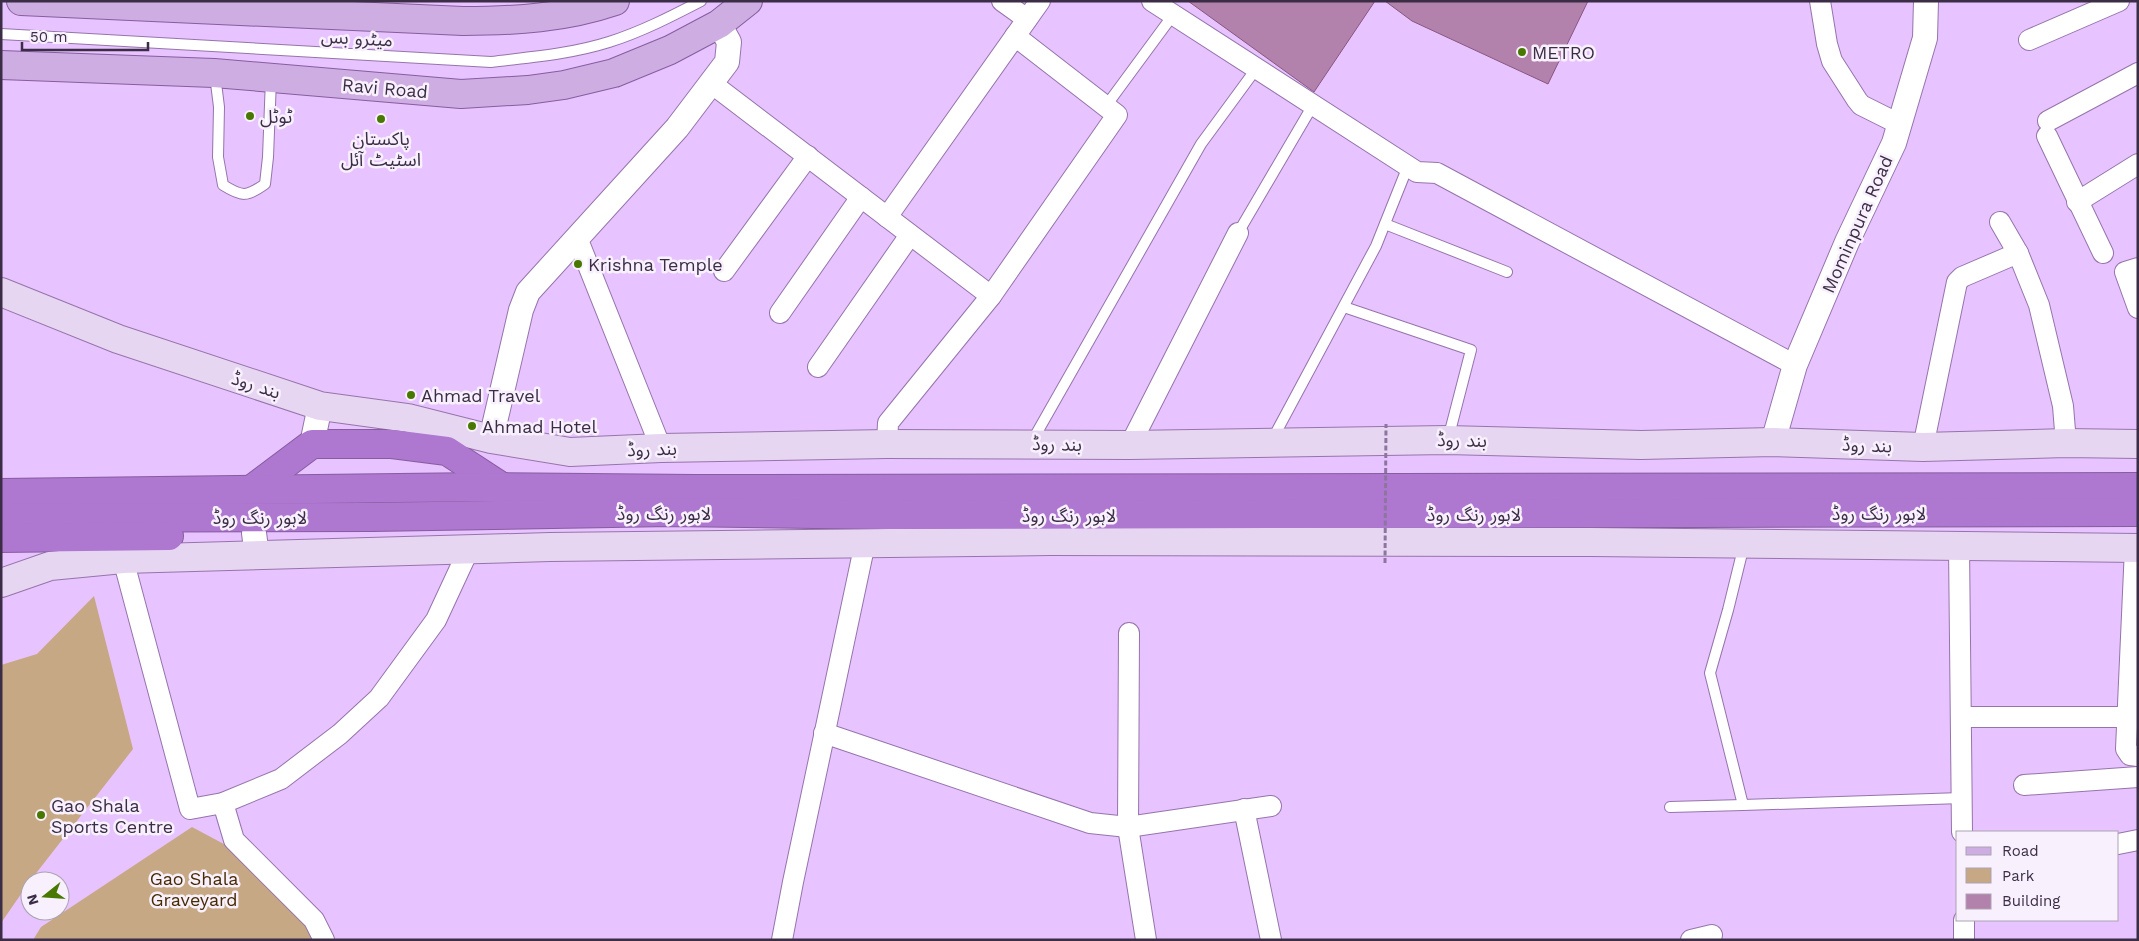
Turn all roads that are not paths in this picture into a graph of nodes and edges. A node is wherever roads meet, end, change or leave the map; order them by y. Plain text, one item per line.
1 (21, 1) edge
2 (615, 1) edge
3 (701, 1) edge
4 (748, 1) edge
5 (1002, 1) edge
6 (1040, 1) edge
7 (1152, 1) edge
8 (1820, 1) edge
9 (1926, 1) edge
10 (2120, 1) edge
11 (210, 6) edge
12 (1173, 15) junction
13 (1027, 19) junction
14 (719, 24) junction
15 (1, 34) edge
16 (1015, 36) junction
17 (2029, 40) dead end
18 (1, 65) edge
19 (1256, 69) junction
20 (2138, 73) edge
21 (214, 74) junction
22 (271, 78) junction
23 (712, 83) junction
24 (1313, 105) junction
25 (1106, 106) junction
26 (1899, 124) junction
27 (808, 156) junction
28 (2138, 164) edge
29 (1408, 166) junction
30 (861, 197) junction
31 (2077, 202) junction
32 (887, 217) junction
33 (2000, 222) dead end
34 (1385, 224) junction
35 (1238, 234) joint
36 (910, 235) junction
37 (578, 240) junction
38 (2103, 252) dead end
39 (2018, 253) junction
40 (2138, 268) edge
41 (724, 271) dead end
42 (1507, 272) dead end
43 (1, 292) edge
44 (991, 296) junction
45 (1344, 307) junction
46 (2138, 308) edge
47 (780, 313) dead end
48 (1796, 364) junction
49 (818, 367) dead end
50 (320, 406) junction
51 (491, 439) junction
52 (1447, 440) junction
53 (1272, 441) junction
54 (1773, 442) junction
55 (2066, 442) junction
56 (312, 444) junction
57 (887, 444) junction
58 (1030, 444) junction
59 (2138, 444) edge
60 (1130, 445) junction
61 (1923, 447) junction
62 (660, 448) junction
63 (502, 487) junction
64 (2138, 487) edge
65 (252, 489) junction
66 (1, 493) edge
67 (2138, 512) edge
68 (372, 517) junction
69 (1, 518) edge
70 (1, 538) edge
71 (865, 544) junction
72 (1744, 544) junction
73 (255, 545) junction
74 (1959, 546) junction
75 (2136, 548) edge
76 (469, 549) junction
77 (122, 559) junction
78 (1, 582) edge
79 (1130, 633) dead end
80 (1961, 717) junction
81 (2128, 717) junction
82 (824, 733) junction
83 (2138, 756) edge
84 (2138, 777) edge
85 (2024, 785) dead end
86 (1962, 798) junction
87 (223, 803) junction
88 (1743, 805) junction
89 (1271, 806) dead end
90 (1670, 807) dead end
91 (1244, 810) junction
92 (1128, 827) junction
93 (1962, 831) edge
94 (2138, 840) edge
95 (2119, 844) edge
96 (1964, 921) edge
97 (1712, 935) dead end
98 (324, 940) edge
99 (782, 940) edge
100 (1146, 940) edge
101 (1271, 940) edge
102 (1691, 940) edge
103 (1964, 940) edge

1 - 11 main road
2 - 11 main road
3 - 15 lane, میٹرو بس
4 - 14 main road, Ravi Road
5 - 13 street
6 - 13 street
7 - 12 street
8 - 26 street
9 - 26 street, Mominpura Road
10 - 17 street
12 - 19 street
12 - 25 lane
13 - 16 street
14 - 22 main road, Ravi Road
14 - 23 street
16 - 25 street
16 - 32 street
18 - 21 main road, Ravi Road
19 - 24 street
19 - 58 lane
20 - 31 street
21 - 22 main road, Ravi Road
21 - 22 lane
23 - 27 street
23 - 37 street
24 - 29 street
24 - 35 lane
25 - 44 street
26 - 48 street, Mominpura Road
27 - 30 street
27 - 41 street
28 - 31 street
29 - 34 lane
29 - 48 street
30 - 32 street
30 - 47 street
31 - 38 street
32 - 36 street
33 - 39 street
34 - 42 lane
34 - 45 lane
35 - 60 street
36 - 44 street
36 - 49 street
37 - 51 street
37 - 62 street
39 - 55 street
39 - 61 street
40 - 46 street
43 - 50 main road, بند روڈ
44 - 57 street
45 - 52 lane
45 - 53 lane
48 - 54 street, Mominpura Road
50 - 51 main road, بند روڈ
50 - 56 street
51 - 62 main road, بند روڈ
52 - 53 main road, بند روڈ
52 - 54 main road, بند روڈ
53 - 60 main road, بند روڈ
54 - 61 main road, بند روڈ
55 - 59 main road, بند روڈ
55 - 61 main road, بند روڈ
56 - 63 highway
56 - 65 highway
57 - 58 main road, بند روڈ
57 - 62 main road, بند روڈ
58 - 60 main road, بند روڈ
63 - 64 highway, لاہور رنگ روڈ
63 - 65 highway, لاہور رنگ روڈ
65 - 66 highway, لاہور رنگ روڈ
67 - 68 highway, لاہور رنگ روڈ
68 - 69 highway, لاہور رنگ روڈ
68 - 73 highway
70 - 73 highway
71 - 72 main road
71 - 76 main road
71 - 82 street
72 - 74 main road
72 - 88 lane
73 - 76 main road
73 - 77 main road
74 - 75 main road
74 - 80 street
75 - 81 street
76 - 87 street
77 - 78 main road
77 - 87 street
79 - 92 street
80 - 81 street
80 - 86 street
81 - 83 street
82 - 92 street
82 - 99 street
84 - 85 street
86 - 88 lane
86 - 93 street
87 - 98 street
88 - 90 lane
89 - 91 street
91 - 92 street
91 - 101 street
92 - 100 street
94 - 95 street
96 - 103 street
97 - 102 street

